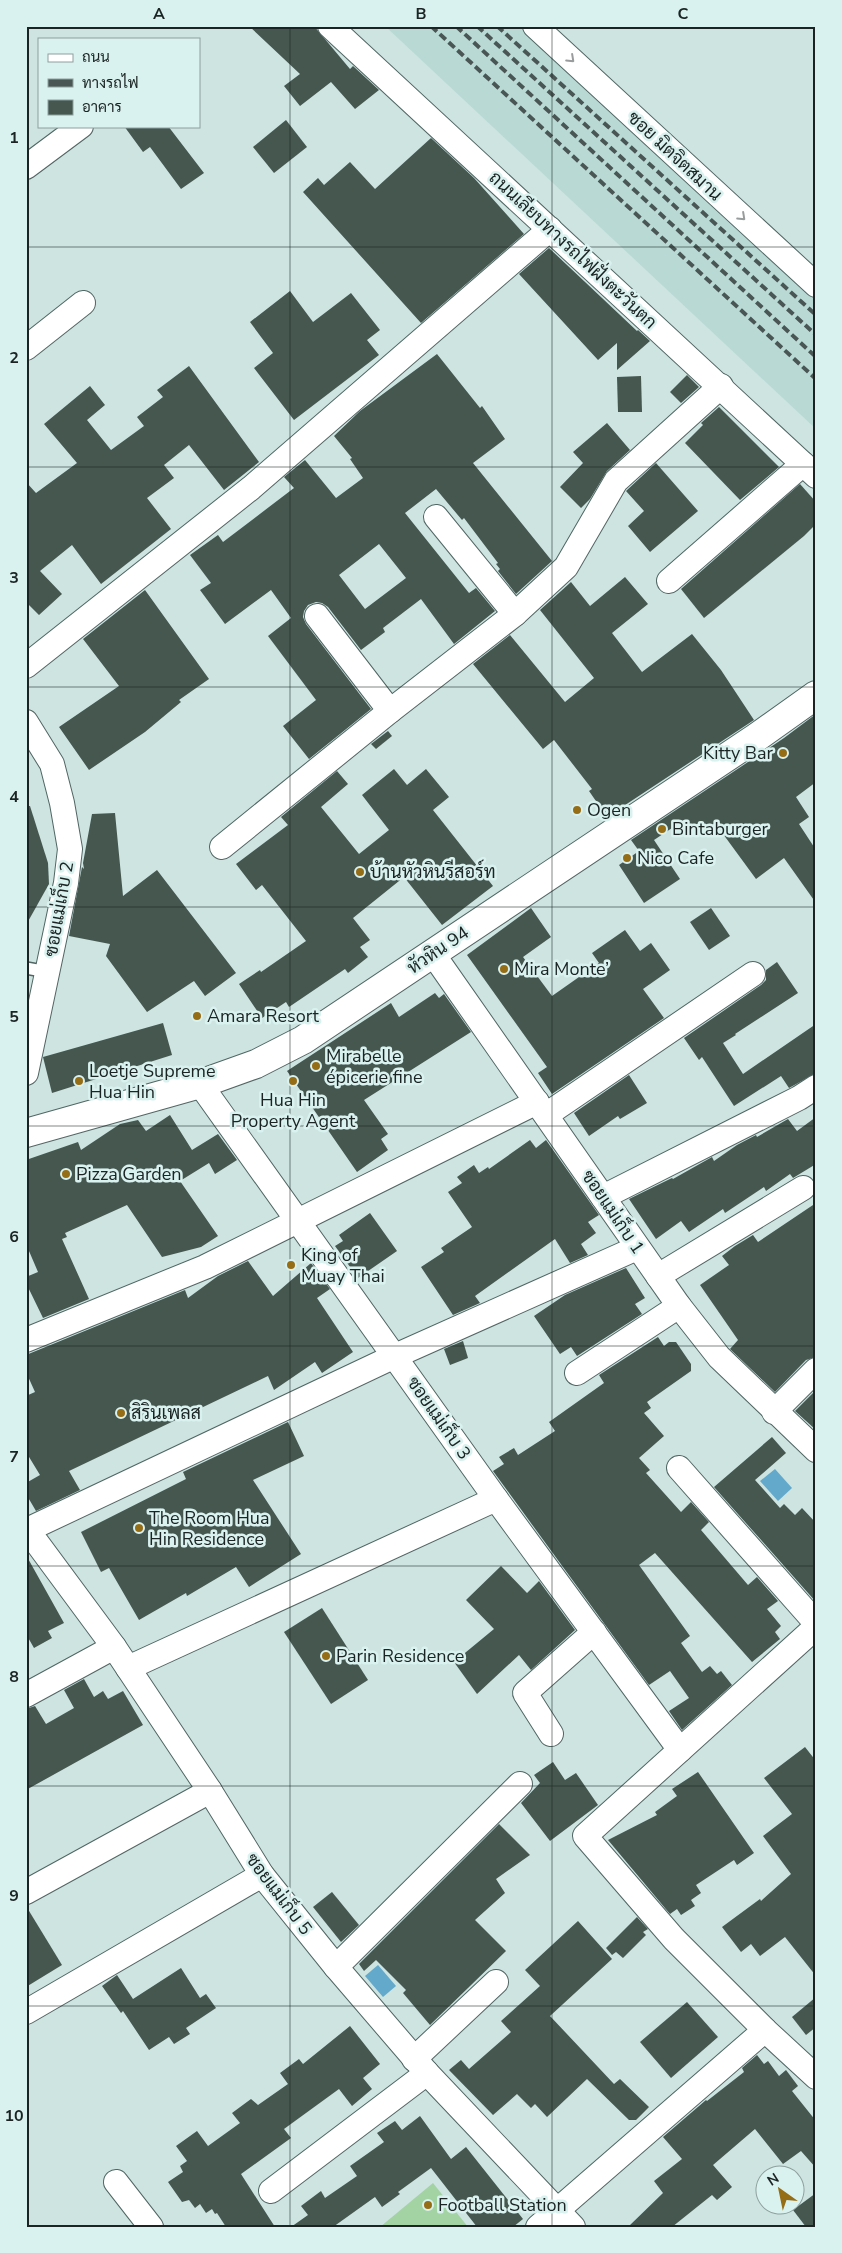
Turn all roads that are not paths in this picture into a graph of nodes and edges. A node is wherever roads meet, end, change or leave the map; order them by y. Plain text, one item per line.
1 (330, 26) edge
2 (535, 26) edge
3 (78, 128) edge
4 (26, 167) edge
5 (550, 229) junction
6 (816, 285) edge
7 (83, 303) dead end
8 (26, 348) edge
9 (721, 386) junction
10 (809, 470) edge
11 (436, 517) dead end
12 (668, 581) dead end
13 (515, 614) junction
14 (317, 616) dead end
15 (26, 666) edge
16 (816, 695) edge
17 (390, 711) junction
18 (26, 722) edge
19 (222, 847) dead end
20 (433, 954) junction
21 (37, 970) edge
22 (752, 974) dead end
23 (26, 1073) edge
24 (200, 1084) junction
25 (816, 1087) edge
26 (542, 1108) junction
27 (26, 1134) edge
28 (803, 1188) dead end
29 (603, 1197) junction
30 (298, 1220) junction
31 (637, 1248) junction
32 (658, 1276) junction
33 (680, 1306) junction
34 (26, 1340) edge
35 (395, 1356) junction
36 (816, 1370) edge
37 (577, 1373) dead end
38 (774, 1412) junction
39 (816, 1450) edge
40 (679, 1468) dead end
41 (496, 1499) junction
42 (27, 1529) edge
43 (816, 1625) edge
44 (594, 1632) junction
45 (114, 1647) junction
46 (128, 1668) junction
47 (26, 1695) edge
48 (551, 1734) dead end
49 (680, 1750) junction
50 (520, 1784) dead end
51 (210, 1791) junction
52 (262, 1875) junction
53 (26, 1892) edge
54 (336, 1967) junction
55 (496, 1982) dead end
56 (26, 2012) edge
57 (765, 2030) junction
58 (421, 2066) junction
59 (816, 2077) edge
60 (116, 2182) dead end
61 (271, 2191) dead end
62 (566, 2219) edge
63 (151, 2227) edge
64 (538, 2227) edge

1 - 5 street, ถนนเลียบทางรถไฟฝั่งตะวันตก
2 -> 6 street, ซอย มิตจิตสมาน
3 - 4 street
5 - 9 street, ถนนเลียบทางรถไฟฝั่งตะวันตก
5 - 15 street
7 - 8 street
9 - 10 street, ถนนเลียบทางรถไฟฝั่งตะวันตก
9 - 13 street
10 - 12 street
11 - 13 street
13 - 17 street
14 - 17 street
16 - 20 street, หัวหิน 94
17 - 19 street
18 - 21 street, ซอยแม่เก็บ 2
20 - 24 street, หัวหิน 94
20 - 26 street, ซอยแม่เก็บ 1
21 - 23 street, ซอยแม่เก็บ 2
22 - 26 street
24 - 27 street, หัวหิน 94
24 - 30 street, ซอยแม่เก็บ 3
25 - 29 street
26 - 29 street, ซอยแม่เก็บ 1
26 - 30 street
28 - 32 street
29 - 31 street, ซอยแม่เก็บ 1
30 - 34 street
30 - 35 street, ซอยแม่เก็บ 3
31 - 32 street, ซอยแม่เก็บ 1
31 - 35 street
32 - 33 street, ซอยแม่เก็บ 1
33 - 37 street
33 - 38 street, ซอยแม่เก็บ 1
35 - 41 street, ซอยแม่เก็บ 3
35 - 42 street
36 - 38 street
38 - 39 street, ซอยแม่เก็บ 1
40 - 43 street
41 - 44 street, ซอยแม่เก็บ 3
41 - 46 street
42 - 45 street, ซอยแม่เก็บ 5
43 - 49 street
44 - 48 street
44 - 49 street, ซอยแม่เก็บ 3
45 - 46 street, ซอยแม่เก็บ 5
45 - 47 street
46 - 51 street, ซอยแม่เก็บ 5
49 - 57 street
50 - 54 street
51 - 52 street, ซอยแม่เก็บ 5
51 - 53 street
52 - 54 street, ซอยแม่เก็บ 5
52 - 56 street
54 - 58 street, ซอยแม่เก็บ 5
55 - 58 street
57 - 59 street
57 - 62 street
58 - 61 street
58 - 62 street, ซอยแม่เก็บ 5
60 - 63 street
62 - 64 street

